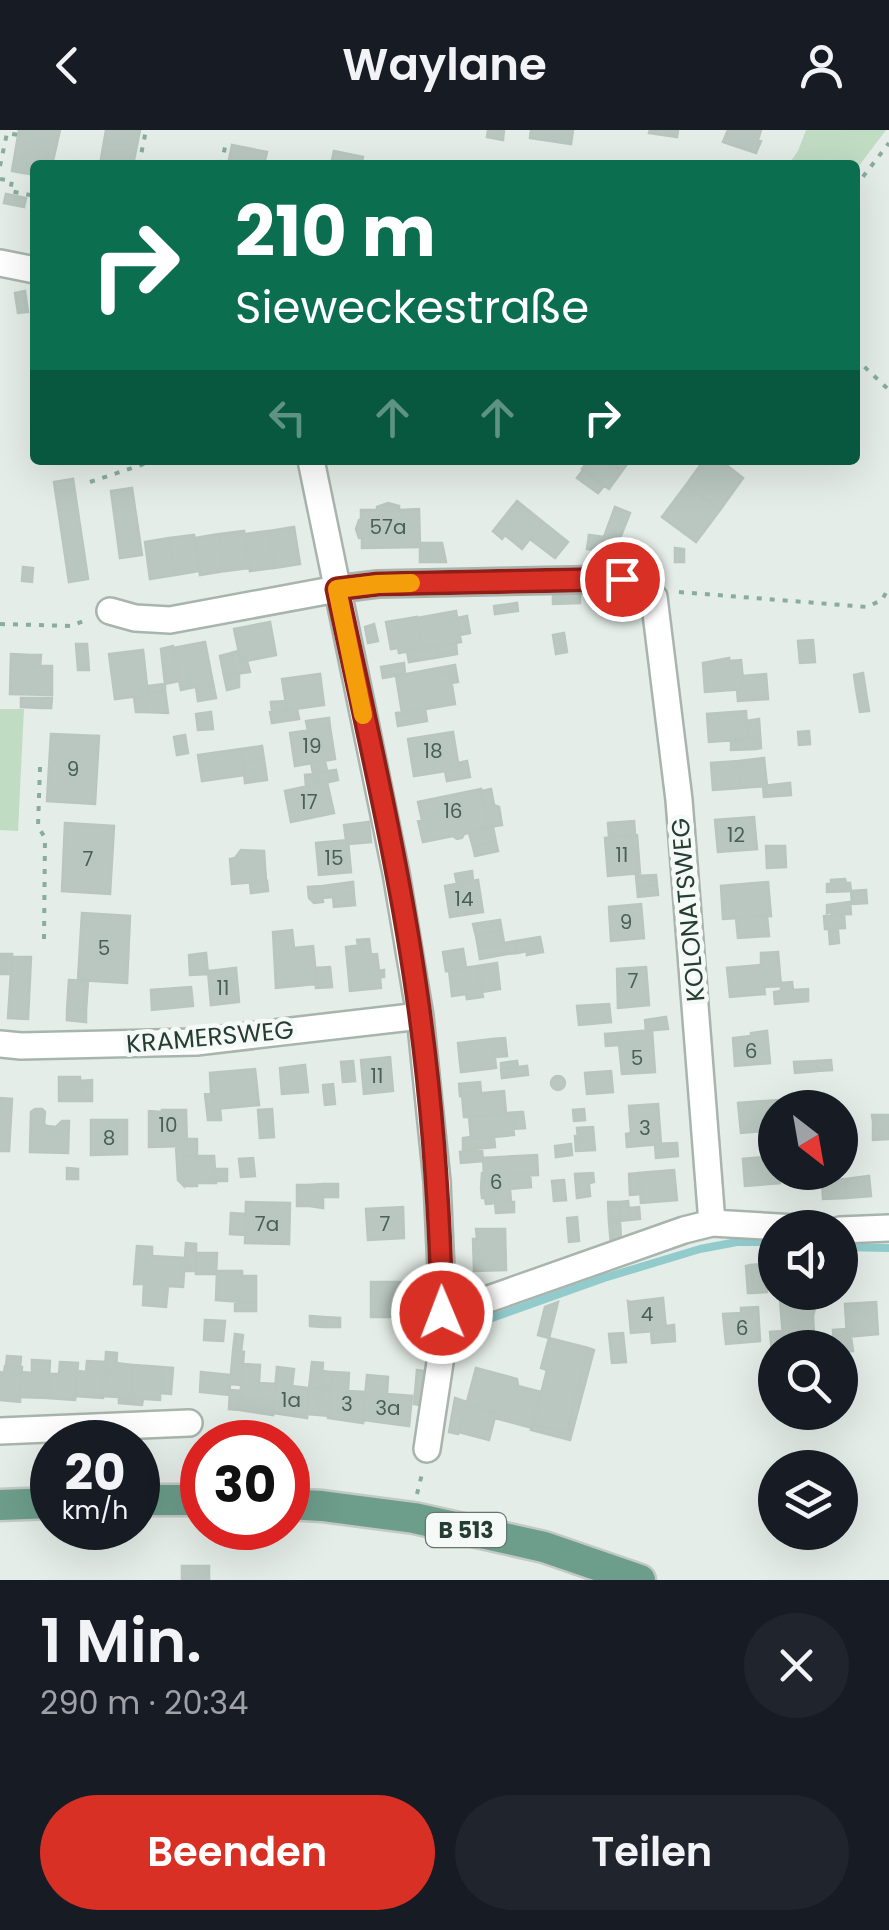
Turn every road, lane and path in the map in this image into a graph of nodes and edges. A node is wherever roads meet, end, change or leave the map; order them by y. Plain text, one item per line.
1 (146, 130) edge
2 (18, 135) dead end
3 (226, 143) dead end
4 (889, 143) edge
5 (140, 160) edge
6 (223, 160) edge
7 (0, 166) edge
8 (0, 180) edge
9 (860, 181) edge
10 (30, 195) edge
11 (0, 263) edge
12 (30, 269) edge
13 (860, 363) edge
14 (889, 390) edge
15 (134, 465) edge
16 (312, 465) edge
17 (90, 482) dead end
18 (889, 587) edge
19 (337, 589) junction
20 (654, 597) junction
21 (885, 602) edge
22 (110, 611) joint
23 (0, 624) edge
24 (40, 767) dead end
25 (44, 941) dead end
26 (420, 1016) junction
27 (0, 1044) edge
28 (712, 1223) junction
29 (758, 1226) edge
30 (889, 1228) edge
31 (858, 1229) edge
32 (442, 1313) junction
33 (180, 1423) edge
34 (0, 1431) edge
35 (427, 1449) joint
36 (30, 1504) edge
37 (0, 1505) edge
38 (310, 1505) edge
39 (414, 1518) junction
40 (640, 1580) edge

1 - 5 path
2 - 7 path
3 - 6 path
4 - 9 path
8 - 10 path
11 - 12 street
13 - 14 path
15 - 17 path
16 - 19 street
18 - 21 path
19 - 20 street
19 - 22 street
19 - 26 street
20 - 21 path
20 - 28 street, KOLONATSWEG
22 - 23 path
24 - 25 path
26 - 27 street, KRAMERSWEG
26 - 32 street
28 - 29 street
28 - 32 street
30 - 31 street
32 - 35 street
33 - 34 street
35 - 39 path
36 - 37 main road
38 - 39 main road, B 513
39 - 40 main road, B 513

